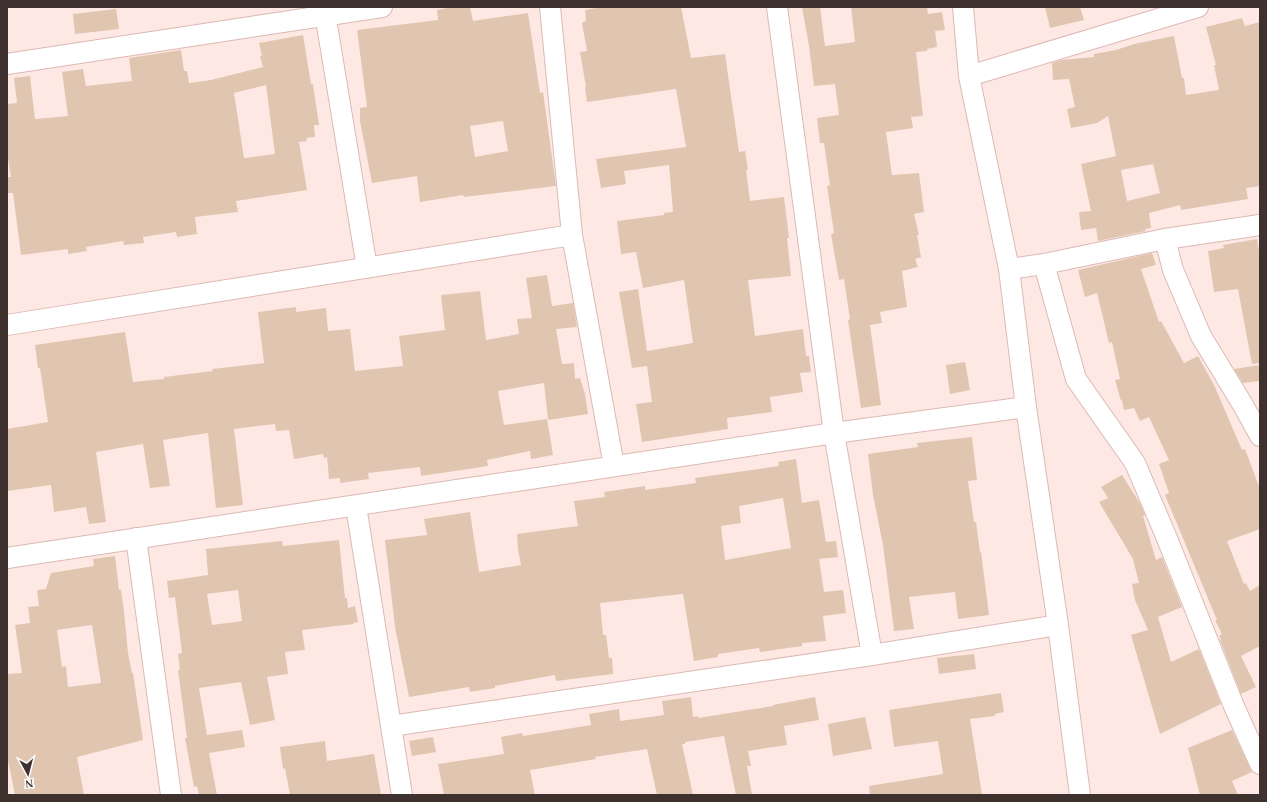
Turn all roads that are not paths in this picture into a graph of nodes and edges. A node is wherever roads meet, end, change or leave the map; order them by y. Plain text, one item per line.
1 (382, 7) edge
2 (550, 7) edge
3 (777, 7) edge
4 (963, 7) edge
5 (1198, 7) edge
6 (325, 11) edge
7 (7, 64) edge
8 (969, 76) junction
9 (1260, 225) edge
10 (572, 235) junction
11 (1165, 239) junction
12 (1044, 264) junction
13 (367, 268) junction
14 (1009, 269) junction
15 (7, 325) edge
16 (1026, 407) junction
17 (834, 433) junction
18 (1260, 436) edge
19 (614, 466) junction
20 (356, 506) junction
21 (136, 538) junction
22 (7, 558) edge
23 (1058, 625) junction
24 (872, 655) junction
25 (391, 726) junction
26 (1260, 764) edge
27 (171, 795) edge
28 (402, 795) edge
29 (1080, 795) edge

1 - 6 street
2 - 10 street
3 - 17 street
4 - 8 street
5 - 8 street
6 - 7 street
6 - 13 street
8 - 14 street
9 - 11 street
10 - 13 street
10 - 19 street
11 - 12 street
11 - 18 street
12 - 14 street
12 - 26 street
13 - 15 street
14 - 16 street
16 - 17 street
16 - 23 street
17 - 19 street
17 - 24 street
19 - 20 street
20 - 21 street
20 - 25 street
21 - 22 street
21 - 27 street
23 - 24 street
23 - 29 street
24 - 25 street
25 - 28 street

